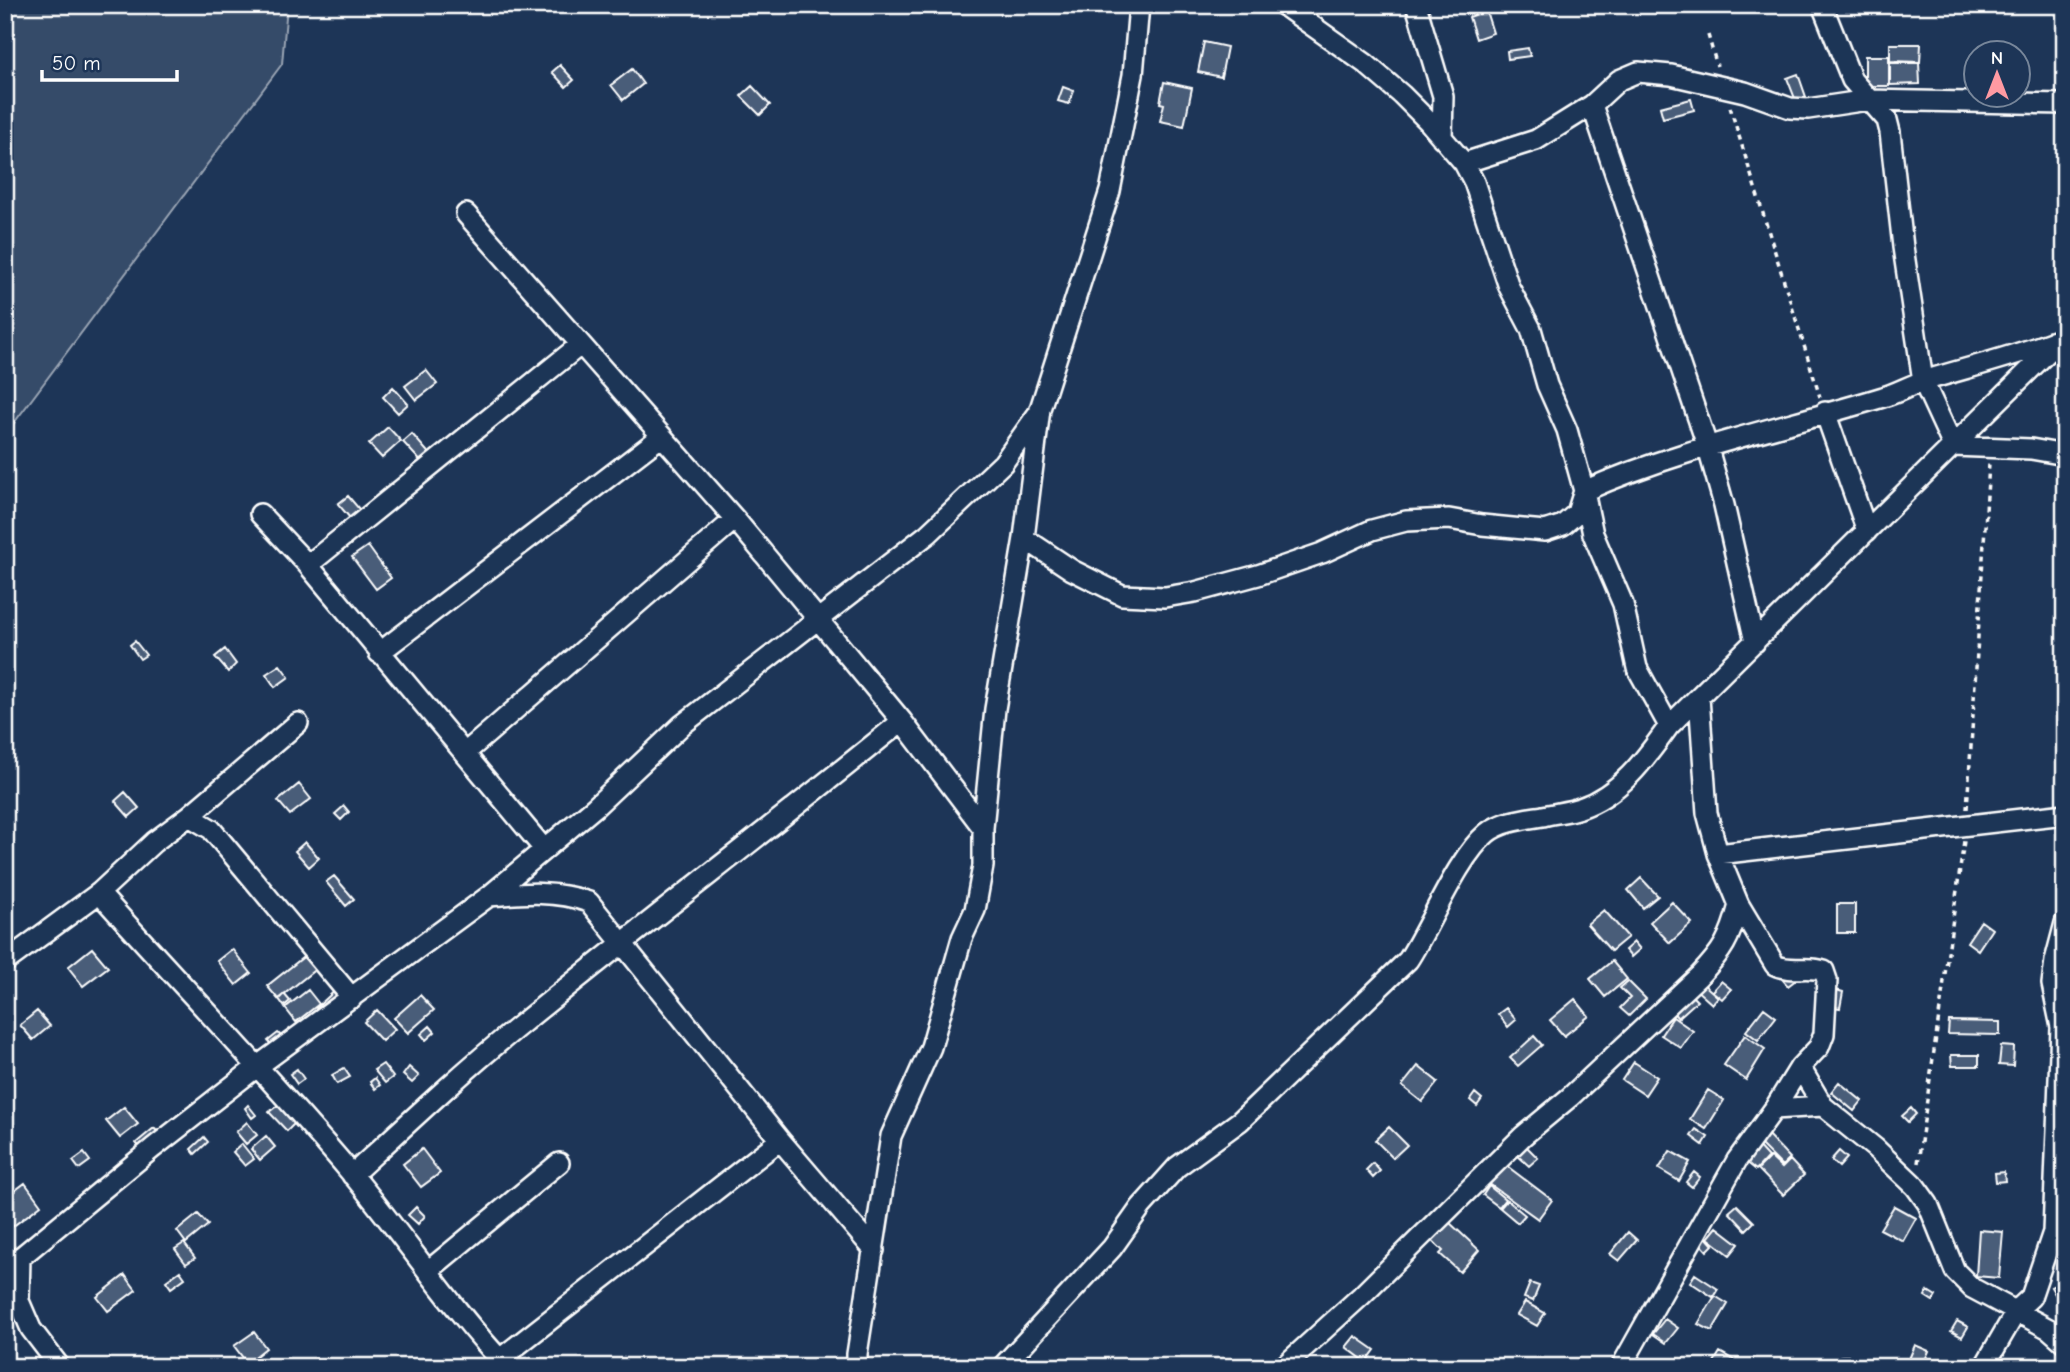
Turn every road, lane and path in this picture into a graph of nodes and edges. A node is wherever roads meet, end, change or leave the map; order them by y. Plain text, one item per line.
1 (1139, 5) edge
2 (1283, 5) edge
3 (1416, 5) edge
4 (1822, 5) edge
5 (1708, 35) dead end
6 (1724, 88) junction
7 (1868, 100) junction
8 (2065, 104) edge
9 (1592, 105) junction
10 (1442, 138) junction
11 (1464, 163) junction
12 (466, 214) dead end
13 (2064, 337) edge
14 (580, 345) junction
15 (1923, 381) junction
16 (1040, 409) junction
17 (1825, 412) junction
18 (662, 436) junction
19 (1707, 445) junction
20 (1953, 446) junction
21 (2065, 455) edge
22 (1584, 491) junction
23 (260, 514) dead end
24 (735, 519) junction
25 (1867, 531) junction
26 (1024, 538) junction
27 (308, 565) junction
28 (818, 621) junction
29 (1755, 642) junction
30 (379, 653) junction
31 (1699, 697) junction
32 (902, 721) junction
33 (298, 723) dead end
34 (1669, 726) junction
35 (465, 753) junction
36 (2065, 814) edge
37 (189, 816) junction
38 (984, 828) junction
39 (544, 849) junction
40 (1718, 854) junction
41 (99, 893) junction
42 (489, 895) junction
43 (1740, 905) junction
44 (2065, 923) edge
45 (624, 943) junction
46 (5, 962) edge
47 (352, 998) junction
48 (258, 1066) junction
49 (1800, 1067) junction
50 (1823, 1106) junction
51 (1774, 1108) junction
52 (780, 1140) junction
53 (559, 1163) dead end
54 (352, 1175) junction
55 (874, 1250) junction
56 (13, 1263) edge
57 (428, 1271) junction
58 (2017, 1310) junction
59 (2065, 1343) edge
60 (504, 1363) edge
61 (60, 1367) edge
62 (857, 1367) edge
63 (1002, 1367) edge
64 (1283, 1367) edge
65 (1621, 1367) edge
66 (1843, 1367) edge
67 (1850, 1367) edge
68 (1984, 1367) edge

1 - 16 street
2 - 10 street
3 - 10 street
4 - 7 street
5 - 6 path
6 - 7 street
6 - 9 street
6 - 17 path
7 - 8 street
7 - 15 street
9 - 11 street
9 - 19 street
10 - 11 street
11 - 22 street
12 - 14 street
13 - 15 street
13 - 20 street
14 - 18 street
14 - 27 street
15 - 17 street
15 - 20 street
16 - 26 street
16 - 28 street
17 - 19 street
17 - 25 street
18 - 24 street
18 - 30 street
19 - 22 street
19 - 29 street
20 - 21 street
20 - 25 street
22 - 26 street
22 - 34 street
23 - 27 street
24 - 28 street
24 - 35 street
25 - 29 street
26 - 38 street
27 - 30 street
28 - 32 street
28 - 39 street
29 - 31 street
30 - 35 street
31 - 34 street
31 - 40 street
32 - 38 street
32 - 45 street
33 - 37 street
34 - 63 street
35 - 39 street
36 - 40 street
37 - 41 street
37 - 47 street
38 - 55 street
39 - 42 street
40 - 43 street
41 - 46 street
41 - 48 street
42 - 45 street
42 - 47 street
43 - 49 street
43 - 64 street
44 - 58 street
45 - 52 street
45 - 54 street
47 - 48 street
48 - 54 street
48 - 56 street
49 - 50 street
49 - 51 street
50 - 51 street
50 - 58 street
51 - 65 street
52 - 55 street
52 - 60 street
53 - 57 street
54 - 57 street
55 - 62 street
56 - 61 street
57 - 60 street
58 - 59 street
58 - 68 street
66 - 67 street

